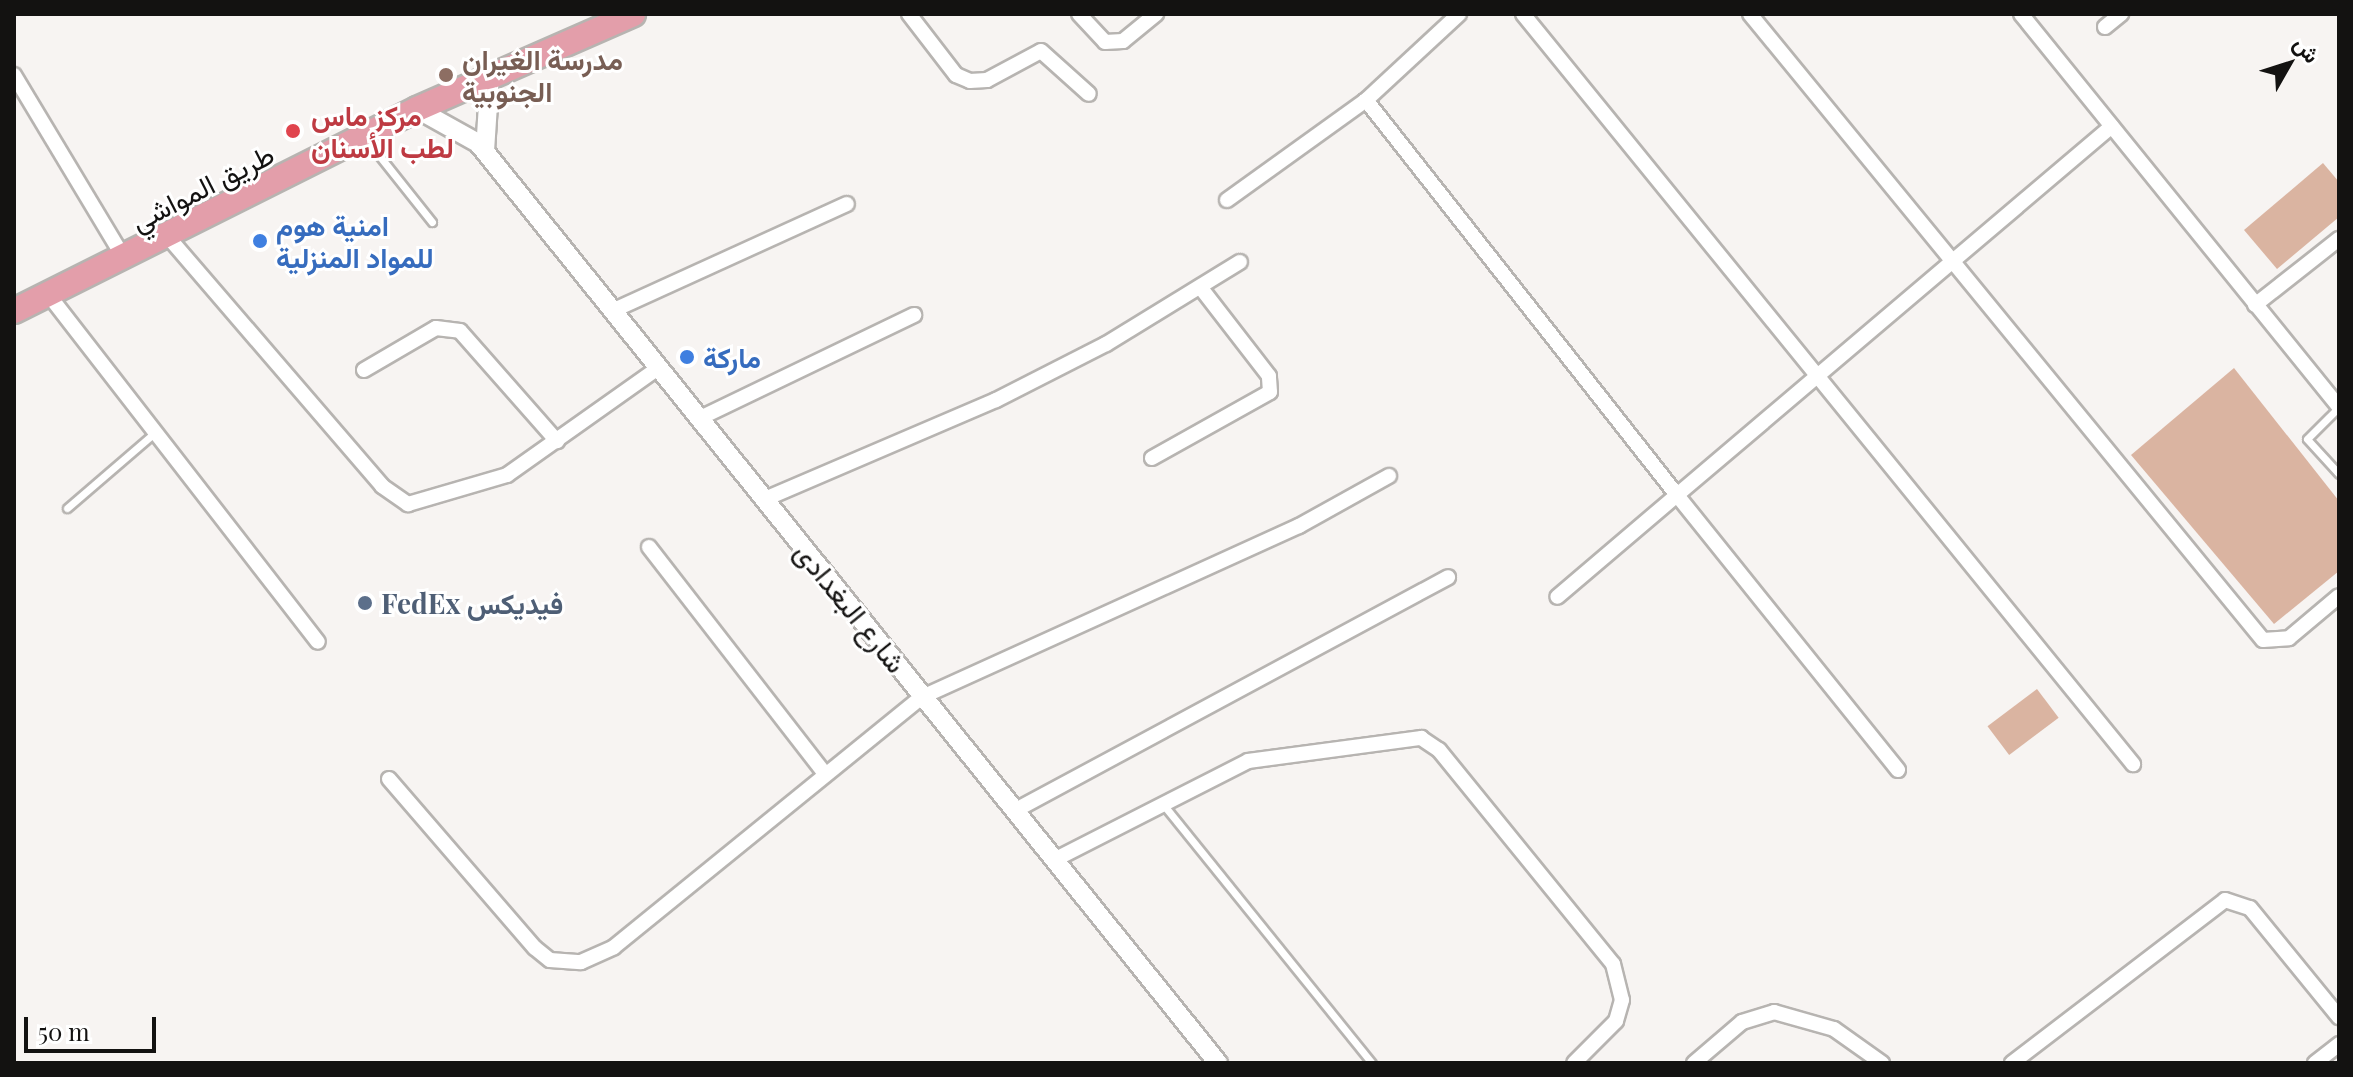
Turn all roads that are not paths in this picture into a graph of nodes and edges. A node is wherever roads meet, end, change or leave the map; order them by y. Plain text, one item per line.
1 (633, 14) edge
2 (909, 14) edge
3 (1079, 14) edge
4 (1156, 14) edge
5 (1523, 14) edge
6 (1750, 14) edge
7 (2021, 14) edge
8 (2121, 14) edge
9 (1455, 15) edge
10 (600, 21) edge
11 (2105, 27) dead end
12 (490, 74) junction
13 (14, 75) edge
14 (1089, 94) dead end
15 (1366, 100) junction
16 (417, 109) junction
17 (2112, 126) junction
18 (364, 137) junction
19 (485, 151) junction
20 (1227, 200) dead end
21 (847, 204) dead end
22 (432, 222) dead end
23 (169, 238) junction
24 (2339, 239) edge
25 (1950, 259) junction
26 (125, 261) junction
27 (1240, 262) dead end
28 (1201, 288) junction
29 (48, 294) junction
30 (2255, 305) junction
31 (14, 311) edge
32 (612, 311) junction
33 (914, 315) dead end
34 (658, 368) junction
35 (364, 370) dead end
36 (1817, 378) junction
37 (2339, 407) edge
38 (698, 419) junction
39 (153, 434) junction
40 (557, 441) junction
41 (1152, 458) dead end
42 (2339, 474) edge
43 (1389, 476) dead end
44 (1677, 495) junction
45 (765, 499) junction
46 (67, 508) dead end
47 (649, 547) dead end
48 (1448, 577) dead end
49 (2339, 596) edge
50 (1557, 597) dead end
51 (318, 642) dead end
52 (922, 697) junction
53 (2133, 764) dead end
54 (1898, 770) dead end
55 (825, 774) junction
56 (389, 779) dead end
57 (1161, 802) junction
58 (1014, 811) junction
59 (1054, 860) junction
60 (2339, 1017) edge
61 (2339, 1044) edge
62 (1218, 1063) edge
63 (1372, 1063) edge
64 (1574, 1063) edge
65 (1694, 1063) edge
66 (1882, 1063) edge
67 (2012, 1063) edge
68 (2315, 1063) edge

1 - 10 main road, طريق المواشي
2 - 14 street
3 - 4 street
5 - 36 street
6 - 25 street
7 - 17 street
8 - 11 street
9 - 15 street
10 - 12 main road, طريق المواشي
12 - 16 main road, طريق المواشي
12 - 19 street
13 - 26 street
15 - 20 street
15 - 44 street
16 - 18 main road, طريق المواشي
16 - 19 street, شارع البغدادى
17 - 25 street
17 - 30 street
18 - 22 lane
18 - 23 main road, طريق المواشي
19 - 32 street, شارع البغدادى
21 - 32 street
23 - 26 main road, طريق المواشي
23 - 40 street
24 - 30 street
25 - 36 street
25 - 49 street
26 - 29 main road, طريق المواشي
27 - 28 street
28 - 41 street
28 - 45 street
29 - 31 main road, طريق المواشي
29 - 39 street
30 - 37 street
32 - 34 street, شارع البغدادى
33 - 38 street
34 - 38 street, شارع البغدادى
34 - 40 street
35 - 40 street
36 - 44 street
36 - 53 street
37 - 42 lane
38 - 45 street, شارع البغدادى
39 - 46 lane
39 - 51 street
43 - 52 street
44 - 50 street
44 - 54 street
45 - 52 street, شارع البغدادى
47 - 55 street
48 - 58 street
52 - 55 street
52 - 58 street, شارع البغدادى
55 - 56 street
57 - 59 street
57 - 63 lane
57 - 64 street
58 - 59 street, شارع البغدادى
59 - 62 street, شارع البغدادى
60 - 67 street
61 - 68 street
65 - 66 street

